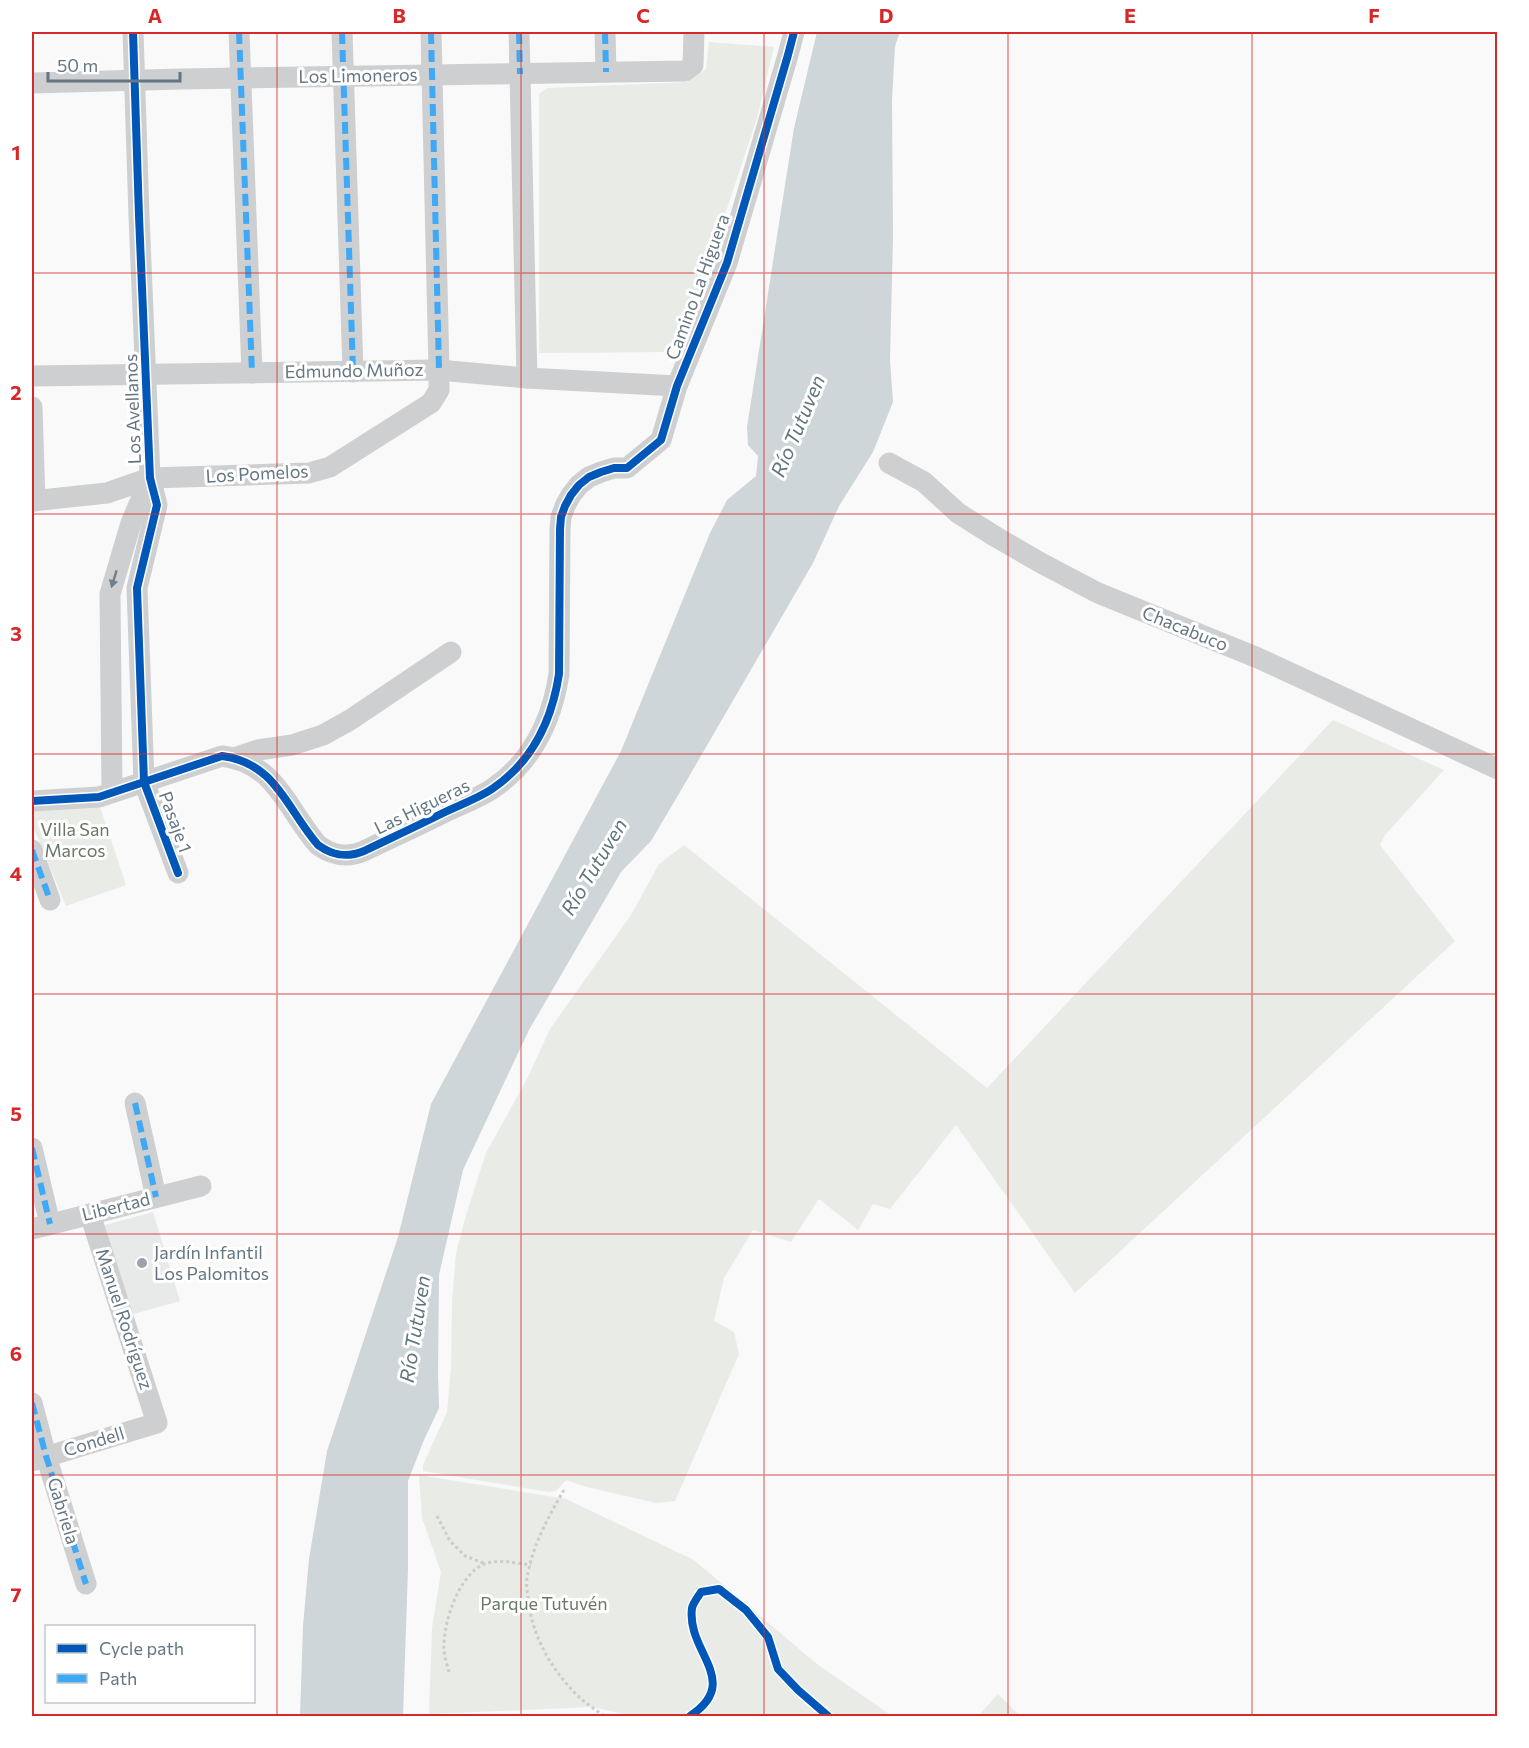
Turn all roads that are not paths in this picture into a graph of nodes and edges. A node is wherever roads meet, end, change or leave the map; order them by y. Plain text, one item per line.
1 (133, 32) edge
2 (239, 32) edge
3 (342, 32) edge
4 (431, 32) edge
5 (519, 32) edge
6 (605, 32) edge
7 (694, 32) edge
8 (794, 32) edge
9 (606, 72) junction
10 (520, 74) junction
11 (432, 75) junction
12 (343, 77) junction
13 (241, 78) junction
14 (134, 80) junction
15 (32, 83) edge
16 (439, 370) junction
17 (353, 372) junction
18 (252, 373) junction
19 (147, 374) junction
20 (32, 376) edge
21 (527, 378) junction
22 (677, 386) junction
23 (32, 407) edge
24 (889, 463) dead end
25 (627, 468) joint
26 (150, 478) junction
27 (33, 501) edge
28 (451, 652) dead end
29 (234, 758) junction
30 (1497, 769) edge
31 (144, 782) junction
32 (112, 792) junction
33 (32, 801) edge
34 (32, 850) edge
35 (178, 873) dead end
36 (50, 900) dead end
37 (135, 1103) dead end
38 (32, 1148) edge
39 (201, 1186) dead end
40 (156, 1197) junction
41 (90, 1214) junction
42 (40, 1226) edge
43 (32, 1403) edge
44 (157, 1423) joint
45 (39, 1459) edge
46 (86, 1584) dead end

1 - 14 street, Los Avellanos
2 - 13 street
3 - 12 street
4 - 11 street, Los Pomelos
5 - 10 street
6 - 9 street
7 - 9 street, Los Limoneros
8 - 22 street, Camino La Higuera
9 - 10 street, Los Limoneros
10 - 11 street, Los Limoneros
10 - 21 street
11 - 12 street, Los Limoneros
11 - 16 street, Los Pomelos
12 - 13 street, Los Limoneros
12 - 17 street
13 - 14 street, Los Limoneros
13 - 18 street
14 - 15 street, Los Limoneros
14 - 19 street, Los Avellanos
16 - 17 street, Edmundo Muñoz
16 - 21 street, Edmundo Muñoz
16 - 26 street, Los Pomelos
17 - 18 street, Edmundo Muñoz
18 - 19 street, Edmundo Muñoz
19 - 20 street, Edmundo Muñoz
19 - 26 street, Los Avellanos
21 - 22 street, Edmundo Muñoz
22 - 25 street, Camino La Higuera
23 - 27 street
24 - 30 street, Chacabuco
25 - 29 street, Las Higueras
26 - 27 street, Los Pomelos
26 - 31 street, Los Avellanos
26 -> 32 street, Los Avellanos
28 - 29 street
29 - 31 street
31 - 32 street
31 - 35 street, Pasaje 1
32 - 33 street
34 - 36 street
37 - 40 street
38 - 42 street
39 - 40 street, Libertad
40 - 41 street, Libertad
41 - 42 street, Libertad
41 - 44 street, Manuel Rodríguez
43 - 45 street, Gabriela
44 - 45 street, Condell
45 - 46 street, Gabriela

